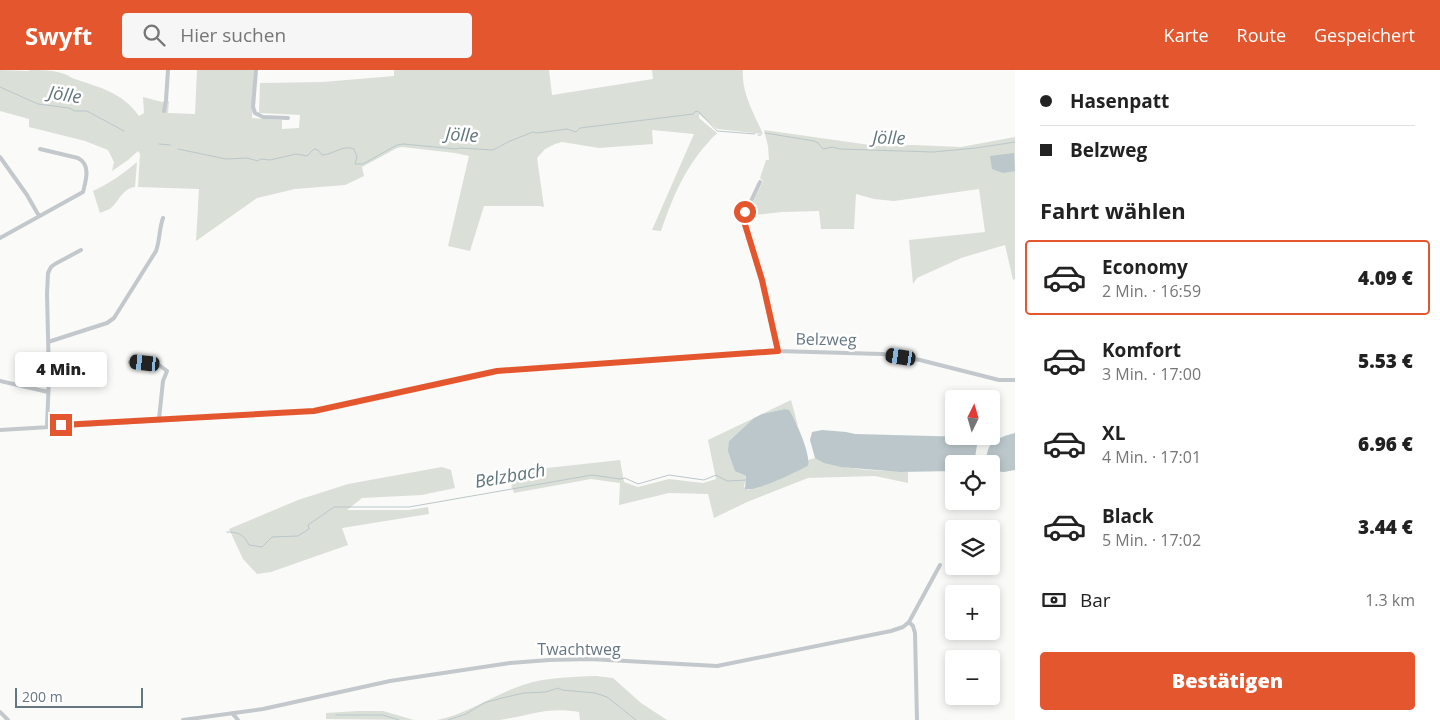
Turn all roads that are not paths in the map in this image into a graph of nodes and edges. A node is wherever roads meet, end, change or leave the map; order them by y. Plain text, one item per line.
1 (168, 70) edge
2 (256, 70) edge
3 (164, 111) dead end
4 (288, 118) dead end
5 (40, 149) dead end
6 (50, 152) junction
7 (49, 157) dead end
8 (0, 158) edge
9 (760, 182) dead end
10 (39, 216) junction
11 (163, 218) dead end
12 (0, 238) edge
13 (81, 250) dead end
14 (48, 342) junction
15 (778, 351) junction
16 (130, 362) dead end
17 (1015, 380) edge
18 (0, 382) edge
19 (48, 392) junction
20 (159, 419) junction
21 (47, 426) junction
22 (0, 430) edge
23 (940, 564) dead end
24 (910, 622) junction
25 (0, 712) edge
26 (232, 713) junction
27 (8, 720) edge
28 (183, 720) edge
29 (238, 720) edge
30 (917, 720) edge

1 - 3 street
2 - 4 street
5 - 6 street
6 - 7 street
6 - 10 street
8 - 10 street
9 - 15 street
10 - 12 street
11 - 14 street
13 - 14 street
14 - 19 street
15 - 17 street, Belzweg
15 - 20 street, Belzweg
16 - 20 street
18 - 19 street
19 - 21 street
20 - 21 street, Belzweg
21 - 22 street, Belzweg
23 - 24 street
24 - 26 street, Twachtweg
24 - 30 street
25 - 27 street
26 - 28 street, Twachtweg
26 - 29 street

